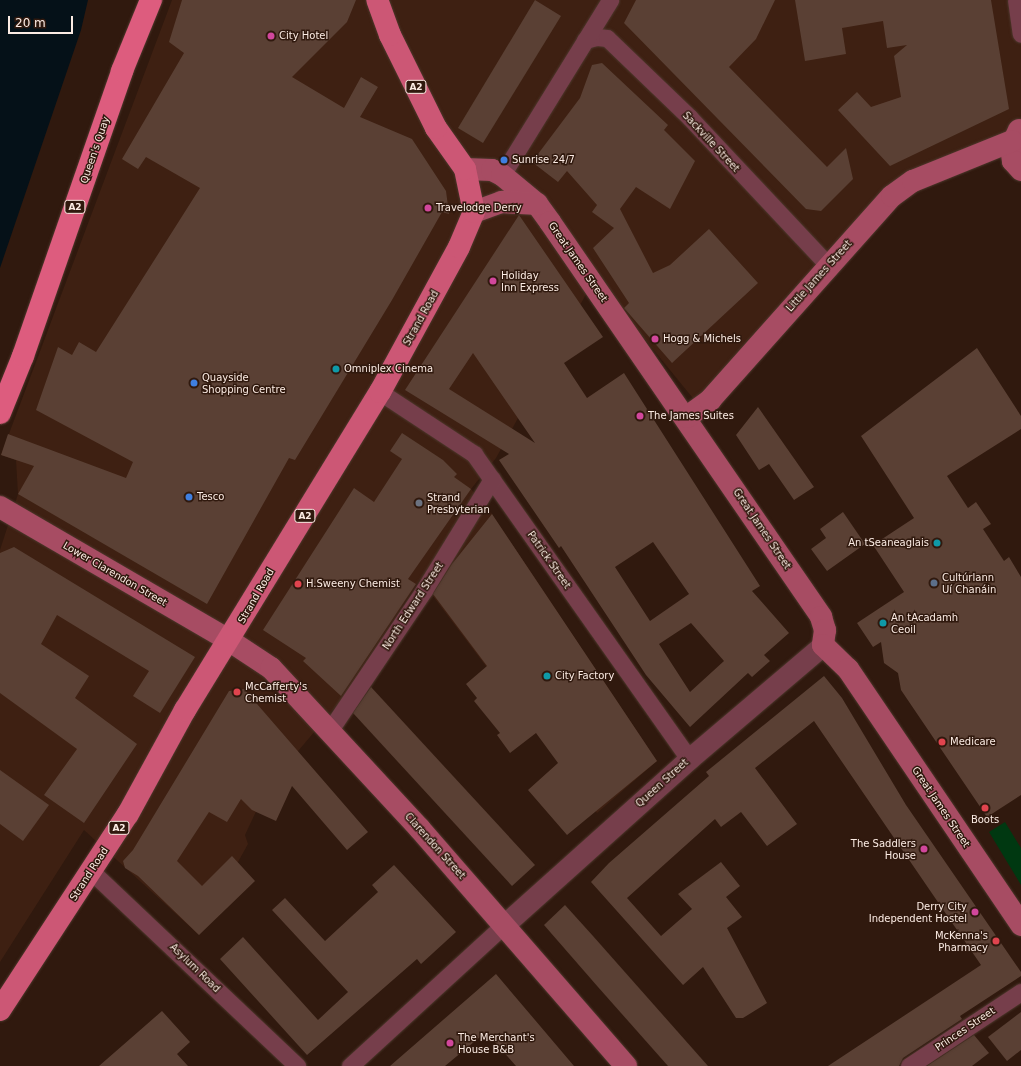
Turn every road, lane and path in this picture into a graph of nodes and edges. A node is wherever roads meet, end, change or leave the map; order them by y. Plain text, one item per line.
1 (151, 0) edge
2 (377, 0) edge
3 (610, 0) edge
4 (1016, 0) edge
5 (1021, 34) edge
6 (585, 40) junction
7 (1017, 150) edge
8 (465, 169) junction
9 (502, 175) junction
10 (536, 204) junction
11 (474, 212) junction
12 (828, 265) junction
13 (380, 392) junction
14 (0, 413) edge
15 (687, 417) junction
16 (492, 479) junction
17 (0, 507) edge
18 (230, 640) junction
19 (823, 646) junction
20 (330, 730) junction
21 (689, 760) junction
22 (91, 870) junction
23 (504, 925) junction
24 (1021, 925) edge
25 (1021, 992) edge
26 (0, 1010) edge
27 (297, 1066) edge
28 (350, 1066) edge
29 (626, 1066) edge
30 (909, 1066) edge

1 - 14 highway, Queen's Quay / A2
2 - 8 main road, A2
3 - 6 street
4 - 5 street
6 - 9 street
6 - 12 street, Sackville Street
7 - 12 main road, Little James Street
8 - 9 main road, Great James Street
8 - 11 main road, A2
9 - 10 main road, Great James Street
10 - 11 main road
10 - 15 main road, Great James Street
11 - 13 main road, Strand Road / A2
12 - 15 main road, Little James Street
13 - 16 street, Patrick Street
13 - 18 main road, Strand Road / A2
15 - 19 main road, Great James Street
16 - 20 street, North Edward Street
16 - 21 street, Patrick Street
17 - 18 main road, Lower Clarendon Street
18 - 20 main road, Clarendon Street
18 - 22 main road, Strand Road / A2
19 - 21 street, Queen Street
19 - 24 main road, Great James Street
20 - 23 main road, Clarendon Street
21 - 23 street, Queen Street
22 - 26 main road, Strand Road / A2
22 - 27 street, Asylum Road
23 - 28 street
23 - 29 main road, Clarendon Street
25 - 30 street, Princes Street

